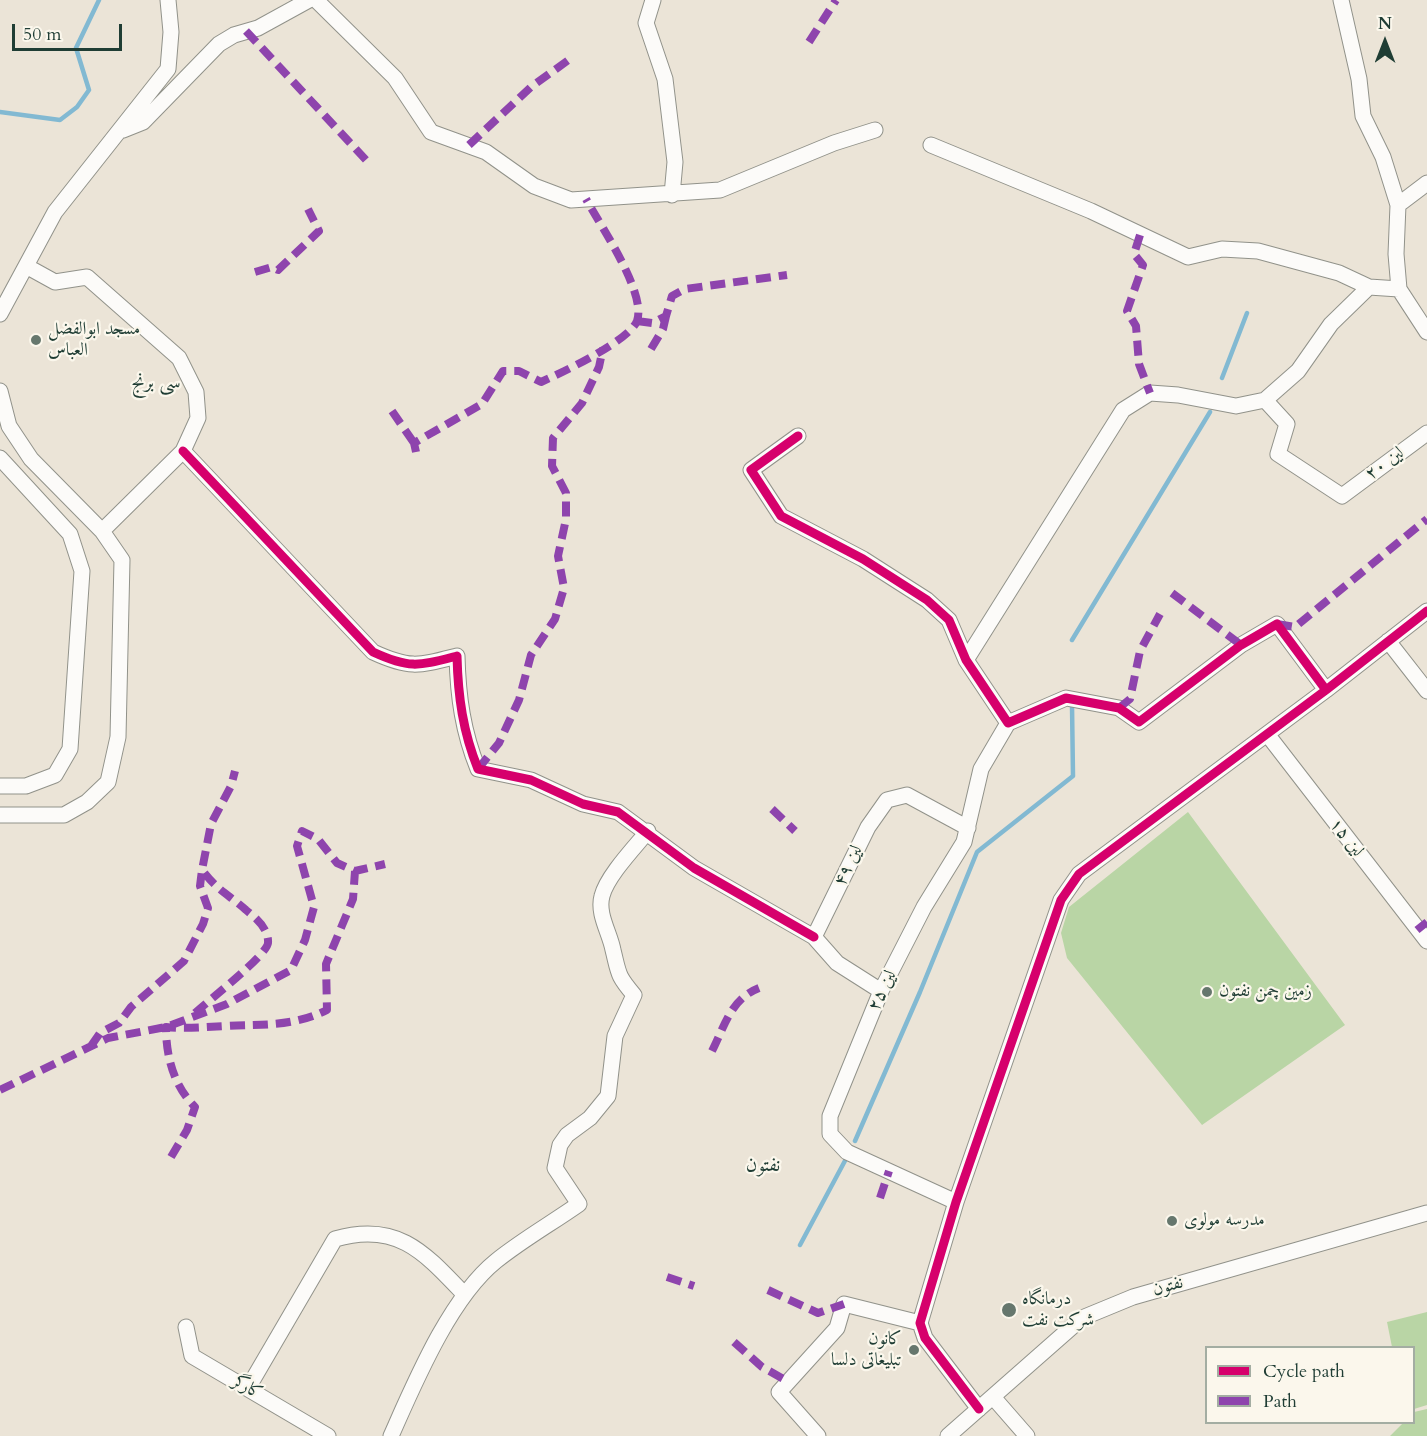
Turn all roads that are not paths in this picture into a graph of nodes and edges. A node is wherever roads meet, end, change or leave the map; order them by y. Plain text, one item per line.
1 (168, 0) edge
2 (309, 0) edge
3 (316, 0) edge
4 (653, 0) edge
5 (1341, 0) edge
6 (875, 130) dead end
7 (120, 131) junction
8 (931, 145) dead end
9 (1427, 183) edge
10 (672, 195) junction
11 (1398, 205) junction
12 (26, 266) junction
13 (1369, 287) junction
14 (1399, 289) junction
15 (0, 314) edge
16 (1427, 332) edge
17 (0, 391) edge
18 (1265, 400) junction
19 (1427, 433) edge
20 (798, 436) dead end
21 (183, 451) junction
22 (0, 458) edge
23 (102, 531) junction
24 (1427, 611) edge
25 (1388, 641) junction
26 (966, 660) junction
27 (1326, 690) junction
28 (1427, 691) edge
29 (1008, 723) junction
30 (1267, 735) junction
31 (0, 786) edge
32 (0, 815) edge
33 (968, 828) junction
34 (648, 831) junction
35 (814, 937) junction
36 (1427, 941) edge
37 (881, 991) junction
38 (956, 1202) junction
39 (1427, 1213) edge
40 (464, 1294) junction
41 (920, 1323) junction
42 (186, 1327) dead end
43 (248, 1388) junction
44 (993, 1397) junction
45 (979, 1409) junction
46 (328, 1436) edge
47 (391, 1436) edge
48 (818, 1436) edge
49 (948, 1436) edge
50 (1027, 1436) edge

1 - 7 street
2 - 7 street
3 - 10 street
4 - 10 street
5 - 11 street
6 - 10 street
7 - 12 street
8 - 13 street
9 - 11 street
11 - 14 street
12 - 15 street
12 - 21 street
13 - 14 street
13 - 18 street
14 - 16 street
17 - 23 street
18 - 19 street, لین ۲۰
18 - 26 street
20 - 26 street
21 - 23 street
21 - 34 street
22 - 31 street
23 - 32 street
24 - 25 street
25 - 27 street
25 - 28 street
26 - 29 street
27 - 29 street
27 - 30 street
29 - 33 street, لین ۲۵
30 - 36 street, لین ۱۵
30 - 38 street
33 - 35 street, لین ۴۹
33 - 37 street, لین ۲۵
34 - 35 street
34 - 40 street
35 - 37 street
37 - 38 street, لین ۲۵
38 - 41 street
39 - 44 street, نفتون
40 - 43 street
40 - 47 street
41 - 45 street
41 - 48 street
42 - 43 street, کارگر
43 - 46 street, کارگر
44 - 45 street, نفتون
44 - 50 street
45 - 49 street, نفتون

